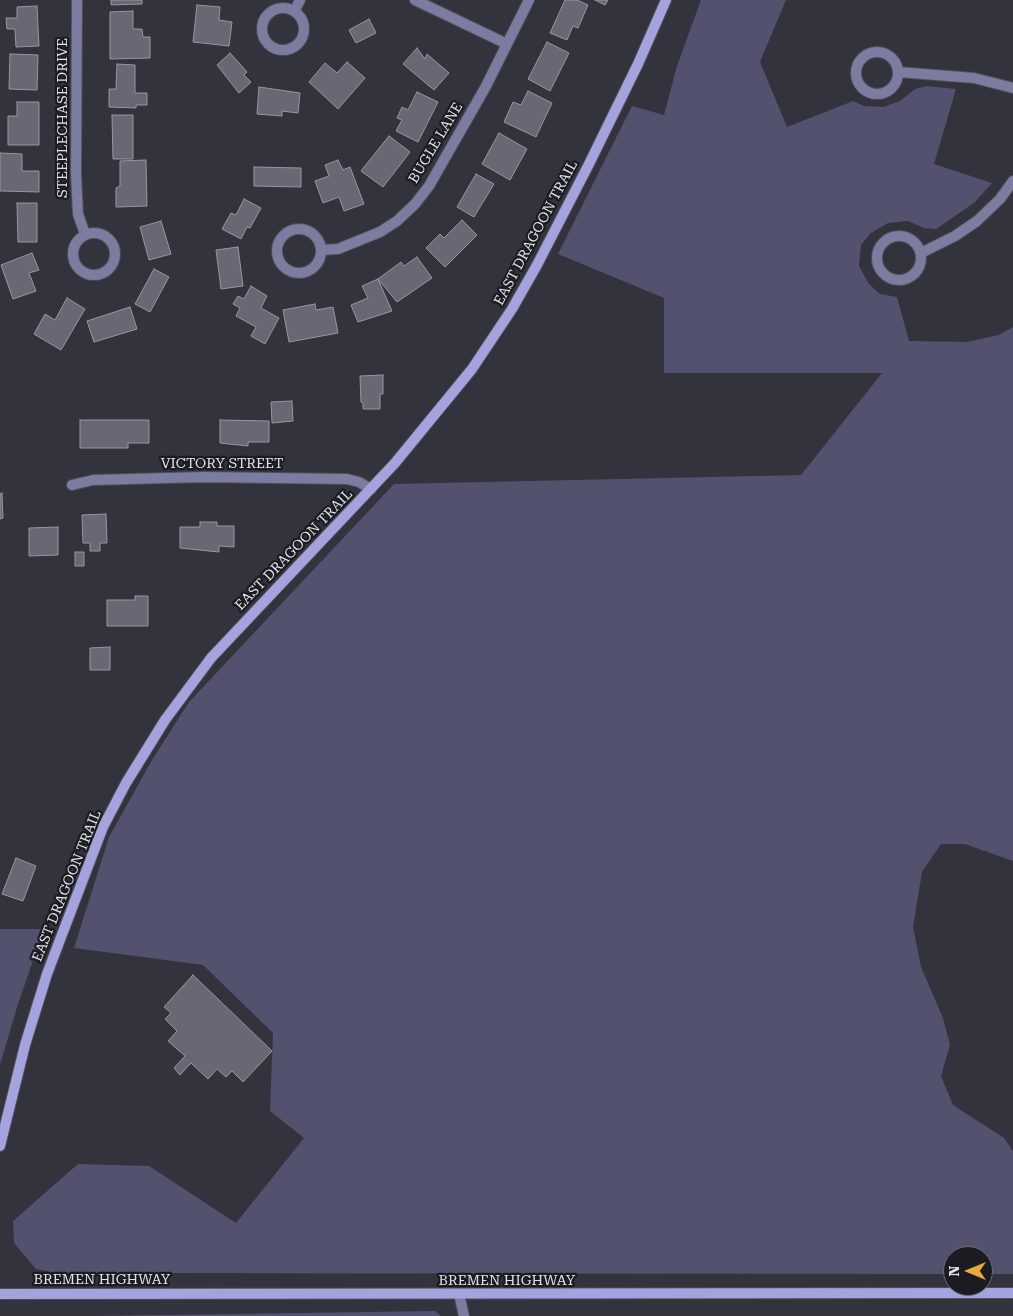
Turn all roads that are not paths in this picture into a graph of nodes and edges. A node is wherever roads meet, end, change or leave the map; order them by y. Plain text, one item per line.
1 (77, 0) edge
2 (300, 0) edge
3 (415, 0) edge
4 (529, 0) edge
5 (666, 0) edge
6 (295, 10) junction
7 (507, 44) junction
8 (898, 72) junction
9 (1013, 88) edge
10 (1013, 181) edge
11 (85, 234) junction
12 (321, 250) junction
13 (921, 253) junction
14 (72, 485) dead end
15 (371, 488) junction
16 (0, 1146) edge
17 (1013, 1293) edge
18 (0, 1294) edge
19 (459, 1294) junction
20 (464, 1316) edge

1 - 11 street, STEEPLECHASE DRIVE
2 - 6 street
3 - 7 street
4 - 7 street, BUGLE LANE
5 - 15 street, EAST DRAGOON TRAIL
6 - 6 street
7 - 12 street, BUGLE LANE
8 - 8 street
8 - 9 street
10 - 13 street
11 - 11 street
12 - 12 street
13 - 13 street
14 - 15 street, VICTORY STREET
15 - 16 street, EAST DRAGOON TRAIL
17 - 19 street, BREMEN HIGHWAY
18 - 19 street, BREMEN HIGHWAY
19 - 20 street

